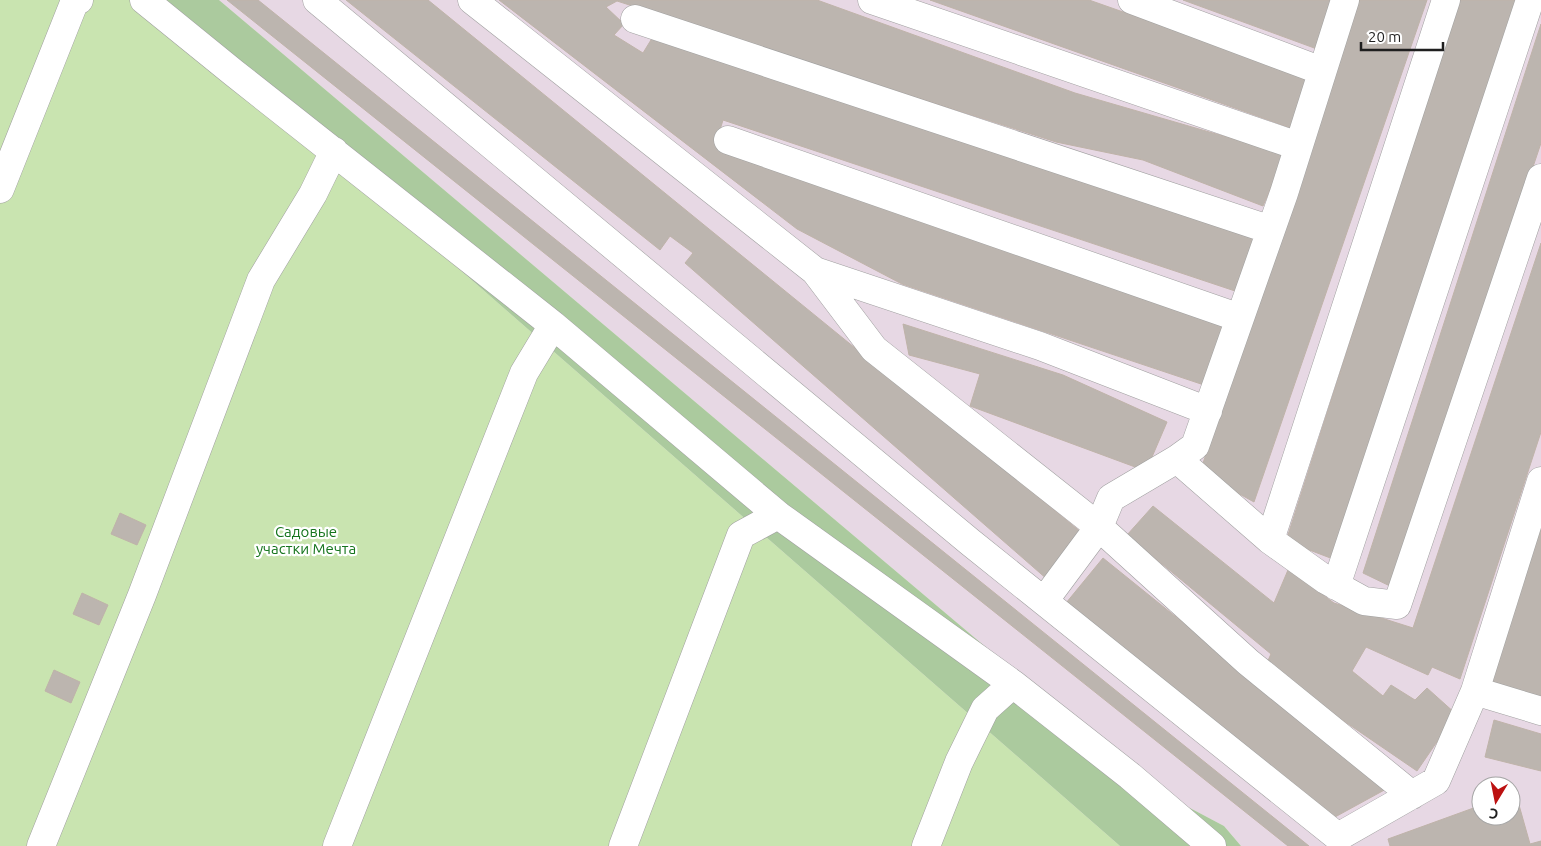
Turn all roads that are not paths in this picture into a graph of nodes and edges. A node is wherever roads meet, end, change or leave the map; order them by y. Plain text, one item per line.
1 (80, 0) edge
2 (144, 0) edge
3 (318, 0) edge
4 (472, 0) edge
5 (872, 0) edge
6 (1132, 0) edge
7 (1345, 0) edge
8 (1446, 0) edge
9 (1530, 0) edge
10 (635, 19) dead end
11 (1322, 72) junction
12 (728, 140) dead end
13 (1298, 146) junction
14 (334, 151) junction
15 (1541, 178) edge
16 (0, 189) edge
17 (1271, 230) junction
18 (815, 271) junction
19 (1240, 318) junction
20 (553, 325) junction
21 (1208, 411) junction
22 (1177, 459) junction
23 (1541, 481) edge
24 (778, 514) junction
25 (1099, 527) junction
26 (1270, 540) junction
27 (1336, 586) junction
28 (1044, 601) junction
29 (1013, 684) junction
30 (1475, 691) junction
31 (1541, 710) edge
32 (1412, 795) junction
33 (41, 846) edge
34 (338, 846) edge
35 (623, 846) edge
36 (926, 846) edge
37 (1212, 846) edge

1 - 16 lane
2 - 14 lane
3 - 28 lane
4 - 18 lane
5 - 13 lane
6 - 11 lane
7 - 11 lane
8 - 26 lane
9 - 27 lane
10 - 17 lane
11 - 13 lane
12 - 19 lane
13 - 17 lane
14 - 20 lane
14 - 33 lane
15 - 27 lane
17 - 19 lane
18 - 21 lane
18 - 25 lane
19 - 21 lane
20 - 24 lane
20 - 34 lane
21 - 22 lane
22 - 25 lane
22 - 26 lane
23 - 30 lane
24 - 29 lane
24 - 35 lane
25 - 28 lane
25 - 32 lane
26 - 27 lane
28 - 32 lane
29 - 36 lane
29 - 37 lane
30 - 31 lane
30 - 32 lane

